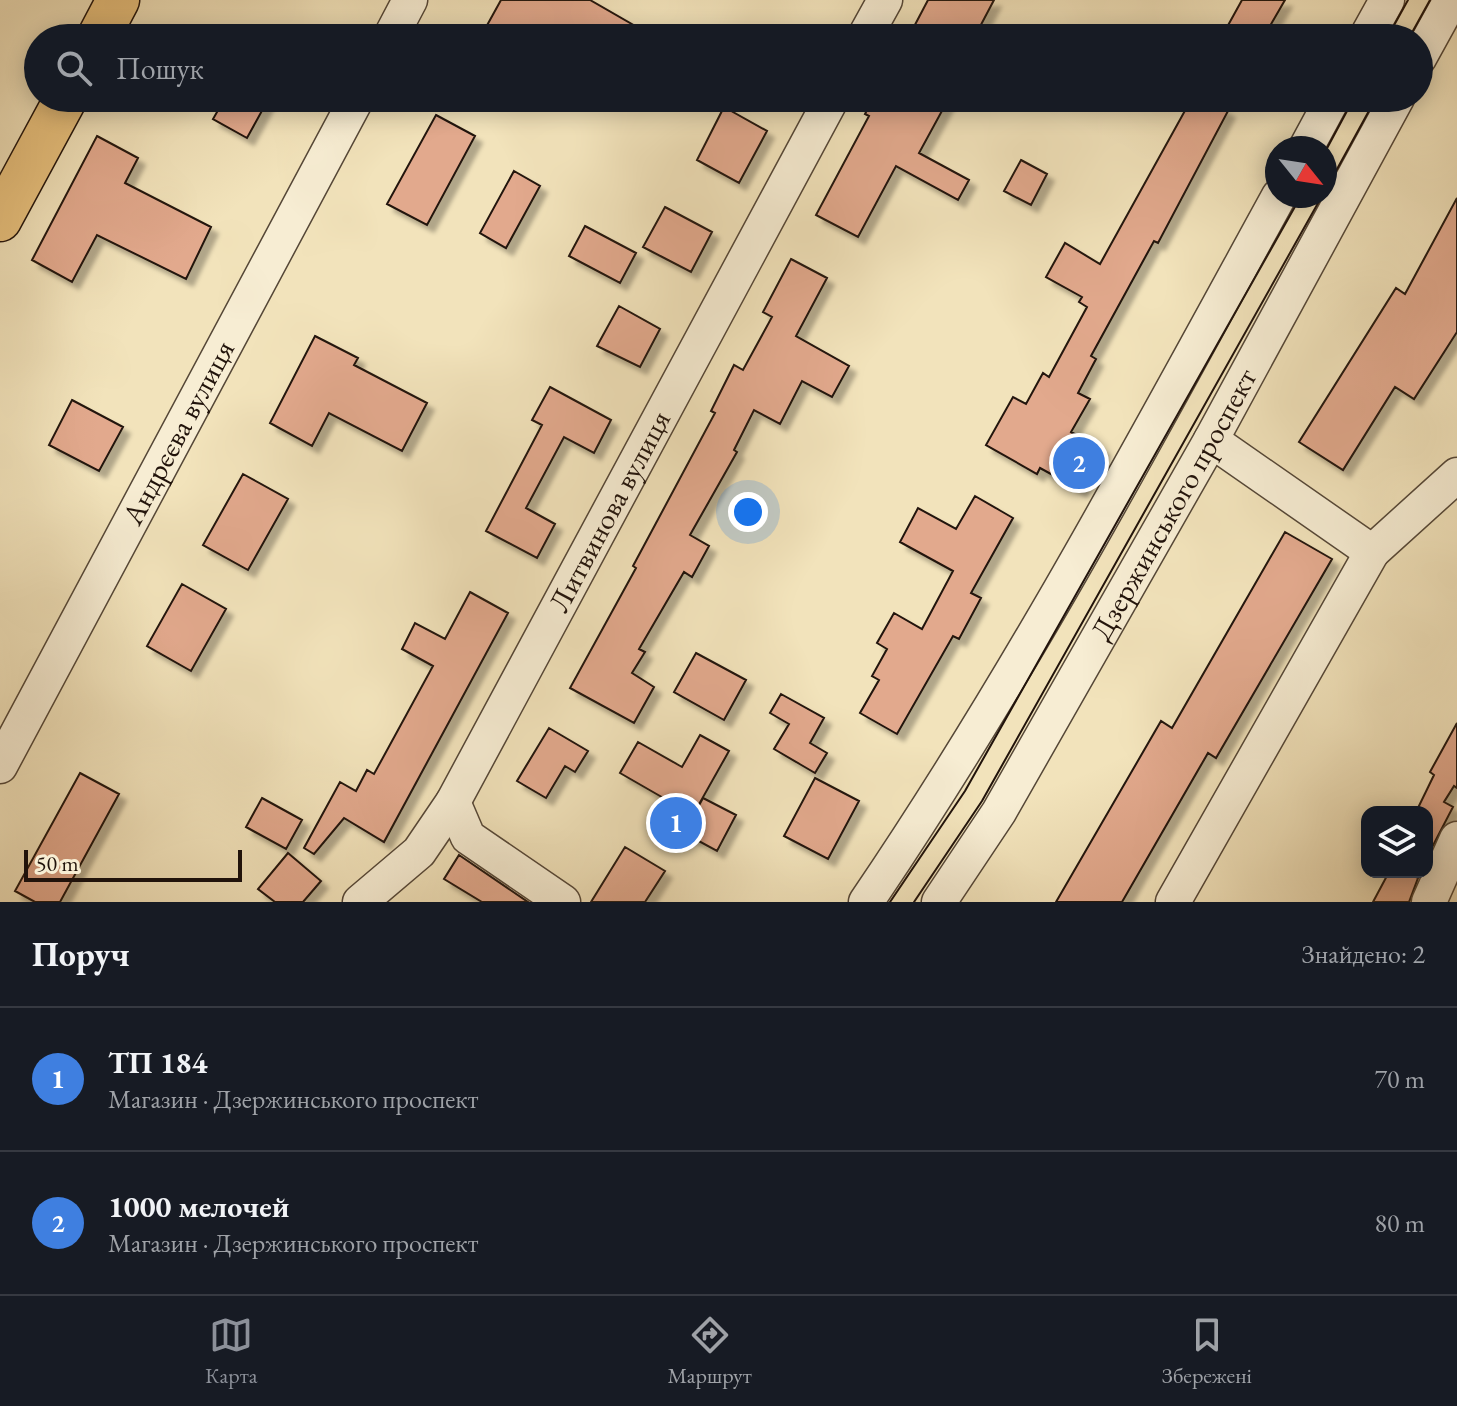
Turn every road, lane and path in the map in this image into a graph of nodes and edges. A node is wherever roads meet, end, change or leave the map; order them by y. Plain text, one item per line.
1 (118, 0) edge
2 (410, 0) edge
3 (885, 0) edge
4 (1387, 0) edge
5 (1450, 11) edge
6 (105, 24) edge
7 (397, 24) edge
8 (872, 24) edge
9 (1374, 24) edge
10 (1433, 37) edge
11 (58, 112) edge
12 (350, 112) edge
13 (824, 112) edge
14 (1325, 112) edge
15 (1389, 112) edge
16 (1312, 136) edge
17 (1272, 208) edge
18 (0, 220) edge
19 (1211, 440) junction
20 (1457, 475) edge
21 (1372, 552) junction
22 (0, 766) edge
23 (453, 802) junction
24 (1457, 839) edge
25 (360, 902) edge
26 (563, 902) edge
27 (866, 902) edge
28 (939, 902) edge
29 (1173, 902) edge
30 (1429, 902) edge

1 - 6 main road
2 - 7 street
3 - 8 street
4 - 9 street
5 - 10 street
11 - 18 main road
12 - 22 street, Андрєєва вулиця
13 - 23 street, Литвинова вулиця
14 - 16 street
15 - 19 street, Дзержинського проспект
17 - 27 street, Дзержинського проспект
19 - 21 street
19 - 28 street, Дзержинського проспект
20 - 21 street
21 - 29 street
23 - 25 street, Литвинова вулиця
23 - 26 street
24 - 30 street

